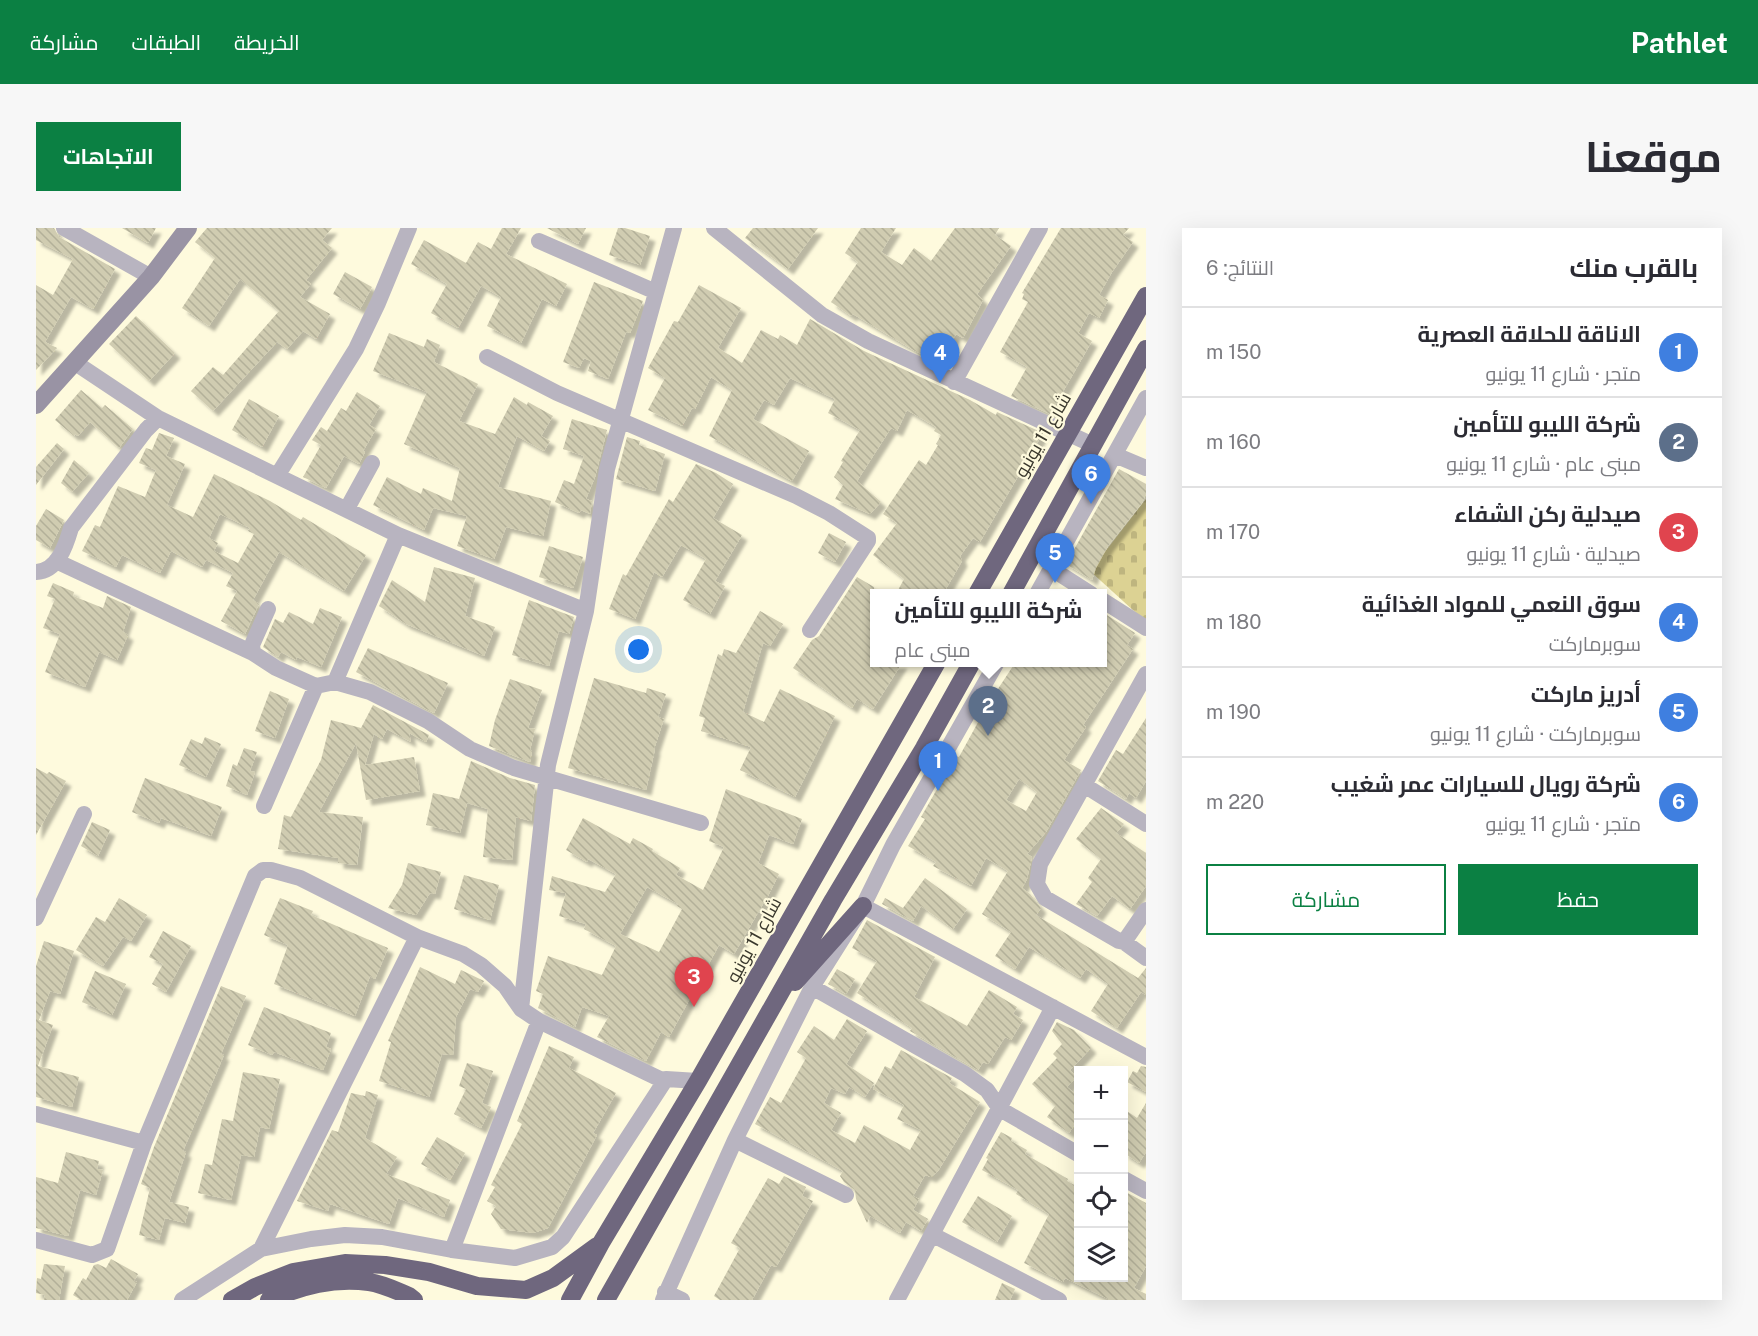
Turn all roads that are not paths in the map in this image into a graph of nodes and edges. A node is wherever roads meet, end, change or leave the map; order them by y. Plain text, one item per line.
1 (64, 228) edge
2 (188, 228) edge
3 (409, 228) edge
4 (674, 228) edge
5 (714, 228) edge
6 (1034, 230) edge
7 (539, 241) dead end
8 (151, 277) junction
9 (656, 292) junction
10 (1146, 296) edge
11 (1146, 349) edge
12 (487, 357) dead end
13 (74, 362) junction
14 (954, 382) junction
15 (1146, 398) edge
16 (36, 405) edge
17 (158, 418) junction
18 (620, 421) junction
19 (1068, 434) junction
20 (1093, 445) junction
21 (1115, 455) junction
22 (372, 463) dead end
23 (1146, 468) edge
24 (277, 476) junction
25 (349, 511) junction
26 (398, 535) junction
27 (56, 561) junction
28 (1052, 569) junction
29 (36, 572) edge
30 (980, 589) edge
31 (1014, 589) edge
32 (1040, 589) edge
33 (1083, 589) edge
34 (1107, 603) edge
35 (268, 609) dead end
36 (586, 611) junction
37 (1146, 628) edge
38 (810, 630) dead end
39 (253, 653) junction
40 (935, 667) edge
41 (970, 667) edge
42 (995, 667) edge
43 (1146, 674) edge
44 (335, 682) junction
45 (316, 686) junction
46 (548, 779) junction
47 (1084, 785) junction
48 (264, 806) dead end
49 (84, 814) dead end
50 (701, 823) dead end
51 (1146, 824) edge
52 (863, 906) junction
53 (1146, 910) edge
54 (36, 918) edge
55 (417, 938) junction
56 (1124, 942) junction
57 (1146, 958) edge
58 (812, 987) junction
59 (1053, 1007) junction
60 (521, 1009) junction
61 (770, 1010) junction
62 (539, 1021) junction
63 (1144, 1053) edge
64 (664, 1081) junction
65 (698, 1081) junction
66 (1000, 1109) junction
67 (36, 1114) edge
68 (735, 1140) junction
69 (144, 1143) junction
70 (1074, 1152) edge
71 (1128, 1181) edge
72 (1146, 1191) edge
73 (846, 1195) dead end
74 (933, 1235) junction
75 (36, 1240) edge
76 (601, 1243) junction
77 (261, 1249) junction
78 (452, 1250) junction
79 (429, 1272) junction
80 (664, 1296) edge
81 (182, 1300) edge
82 (232, 1300) edge
83 (269, 1300) edge
84 (414, 1300) edge
85 (490, 1300) edge
86 (570, 1300) edge
87 (606, 1300) edge
88 (682, 1300) edge
89 (897, 1300) edge
90 (1059, 1300) edge

1 - 8 street
2 - 8 street
3 - 24 street
4 - 9 street
5 - 14 street
6 - 14 street
7 - 9 street
8 - 13 street
9 - 18 street
10 - 19 highway, شارع 11 يونيو
11 - 20 highway
12 - 18 street
13 - 16 street
13 - 17 street
14 - 19 street
15 - 21 street
17 - 24 street
17 - 27 street
18 - 36 street
18 - 38 street
19 - 20 street
19 - 30 highway, شارع 11 يونيو
20 - 31 highway
21 - 23 street
21 - 28 street
22 - 25 street
24 - 25 street
25 - 26 street
26 - 36 street
26 - 44 street
27 - 29 street
27 - 39 street
28 - 32 street
28 - 33 street
34 - 37 street
35 - 39 street
36 - 46 street
39 - 45 street
40 - 65 highway, شارع 11 يونيو
41 - 61 highway
42 - 52 street
43 - 47 street
44 - 45 street
44 - 46 street
45 - 48 street
46 - 50 street
46 - 60 street
47 - 51 street
47 - 56 street
49 - 54 street
52 - 58 street
52 - 59 street
52 - 61 highway
53 - 56 street
55 - 60 street
55 - 69 street
55 - 77 street
56 - 57 street
58 - 66 street
58 - 68 street
59 - 63 street
59 - 66 street
60 - 62 street
61 - 87 highway
62 - 64 street
62 - 78 street
64 - 65 street
64 - 78 street
65 - 76 highway, شارع 11 يونيو
66 - 70 street
66 - 74 street
67 - 69 street
68 - 73 street
68 - 80 street
69 - 75 street
71 - 72 street
74 - 89 street
74 - 90 street
76 - 79 highway
76 - 86 highway, شارع 11 يونيو
77 - 78 street
77 - 81 street
79 - 82 highway
79 - 85 highway
80 - 88 street
83 - 84 highway

